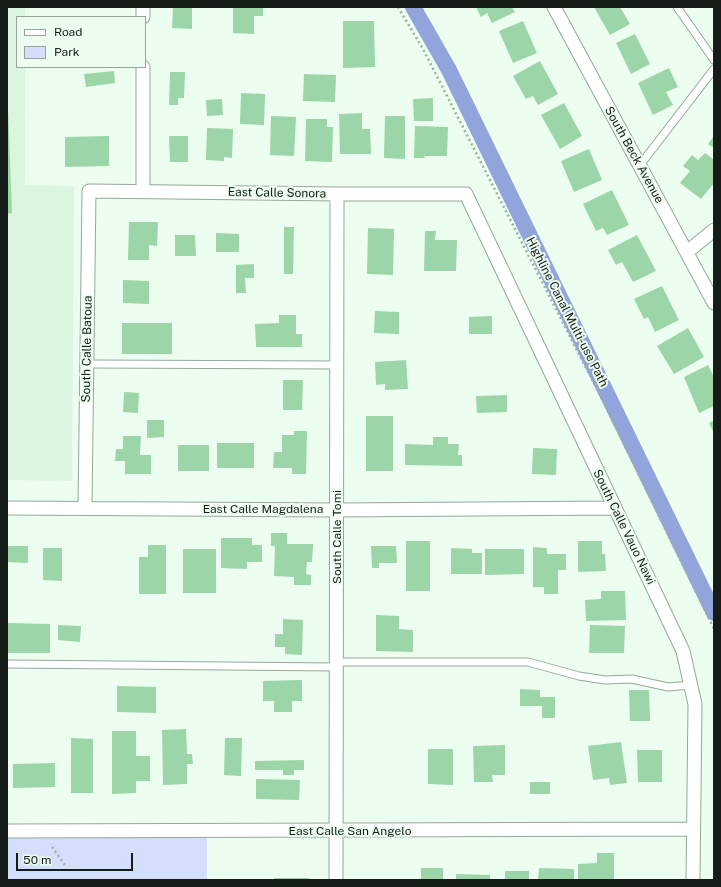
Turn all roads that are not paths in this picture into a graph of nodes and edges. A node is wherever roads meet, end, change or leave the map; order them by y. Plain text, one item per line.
1 (554, 7) edge
2 (677, 7) edge
3 (714, 60) edge
4 (143, 68) edge
5 (714, 69) edge
6 (640, 166) junction
7 (89, 191) joint
8 (143, 191) junction
9 (337, 194) junction
10 (466, 194) joint
11 (714, 230) edge
12 (687, 252) junction
13 (714, 303) edge
14 (87, 364) junction
15 (337, 365) junction
16 (7, 508) edge
17 (85, 508) junction
18 (614, 508) junction
19 (337, 510) junction
20 (7, 664) edge
21 (336, 665) junction
22 (691, 685) junction
23 (693, 829) junction
24 (7, 831) edge
25 (335, 831) junction
26 (336, 880) edge
27 (693, 880) edge

1 - 6 street, South Beck Avenue
2 - 3 lane
4 - 8 street
5 - 6 lane
6 - 12 street, South Beck Avenue
7 - 8 street, East Calle Sonora
7 - 14 street, South Calle Batoua
8 - 9 street, East Calle Sonora
9 - 10 street, East Calle Sonora
9 - 15 street, South Calle Tomi
10 - 18 street, South Calle Vauo Nawi
11 - 12 street
12 - 13 street, South Beck Avenue
14 - 15 lane
14 - 17 street, South Calle Batoua
15 - 19 street, South Calle Tomi
16 - 17 street, East Calle Magdalena
17 - 19 street, East Calle Magdalena
18 - 19 street, East Calle Magdalena
18 - 22 street, South Calle Vauo Nawi
19 - 21 street, South Calle Tomi
20 - 21 lane
21 - 22 lane
21 - 25 street, South Calle Tomi
22 - 23 street, South Calle Vauo Nawi
23 - 25 street, East Calle San Angelo
23 - 27 street, South Calle Vauo Nawi
24 - 25 street, East Calle San Angelo
25 - 26 street, South Calle Tomi

